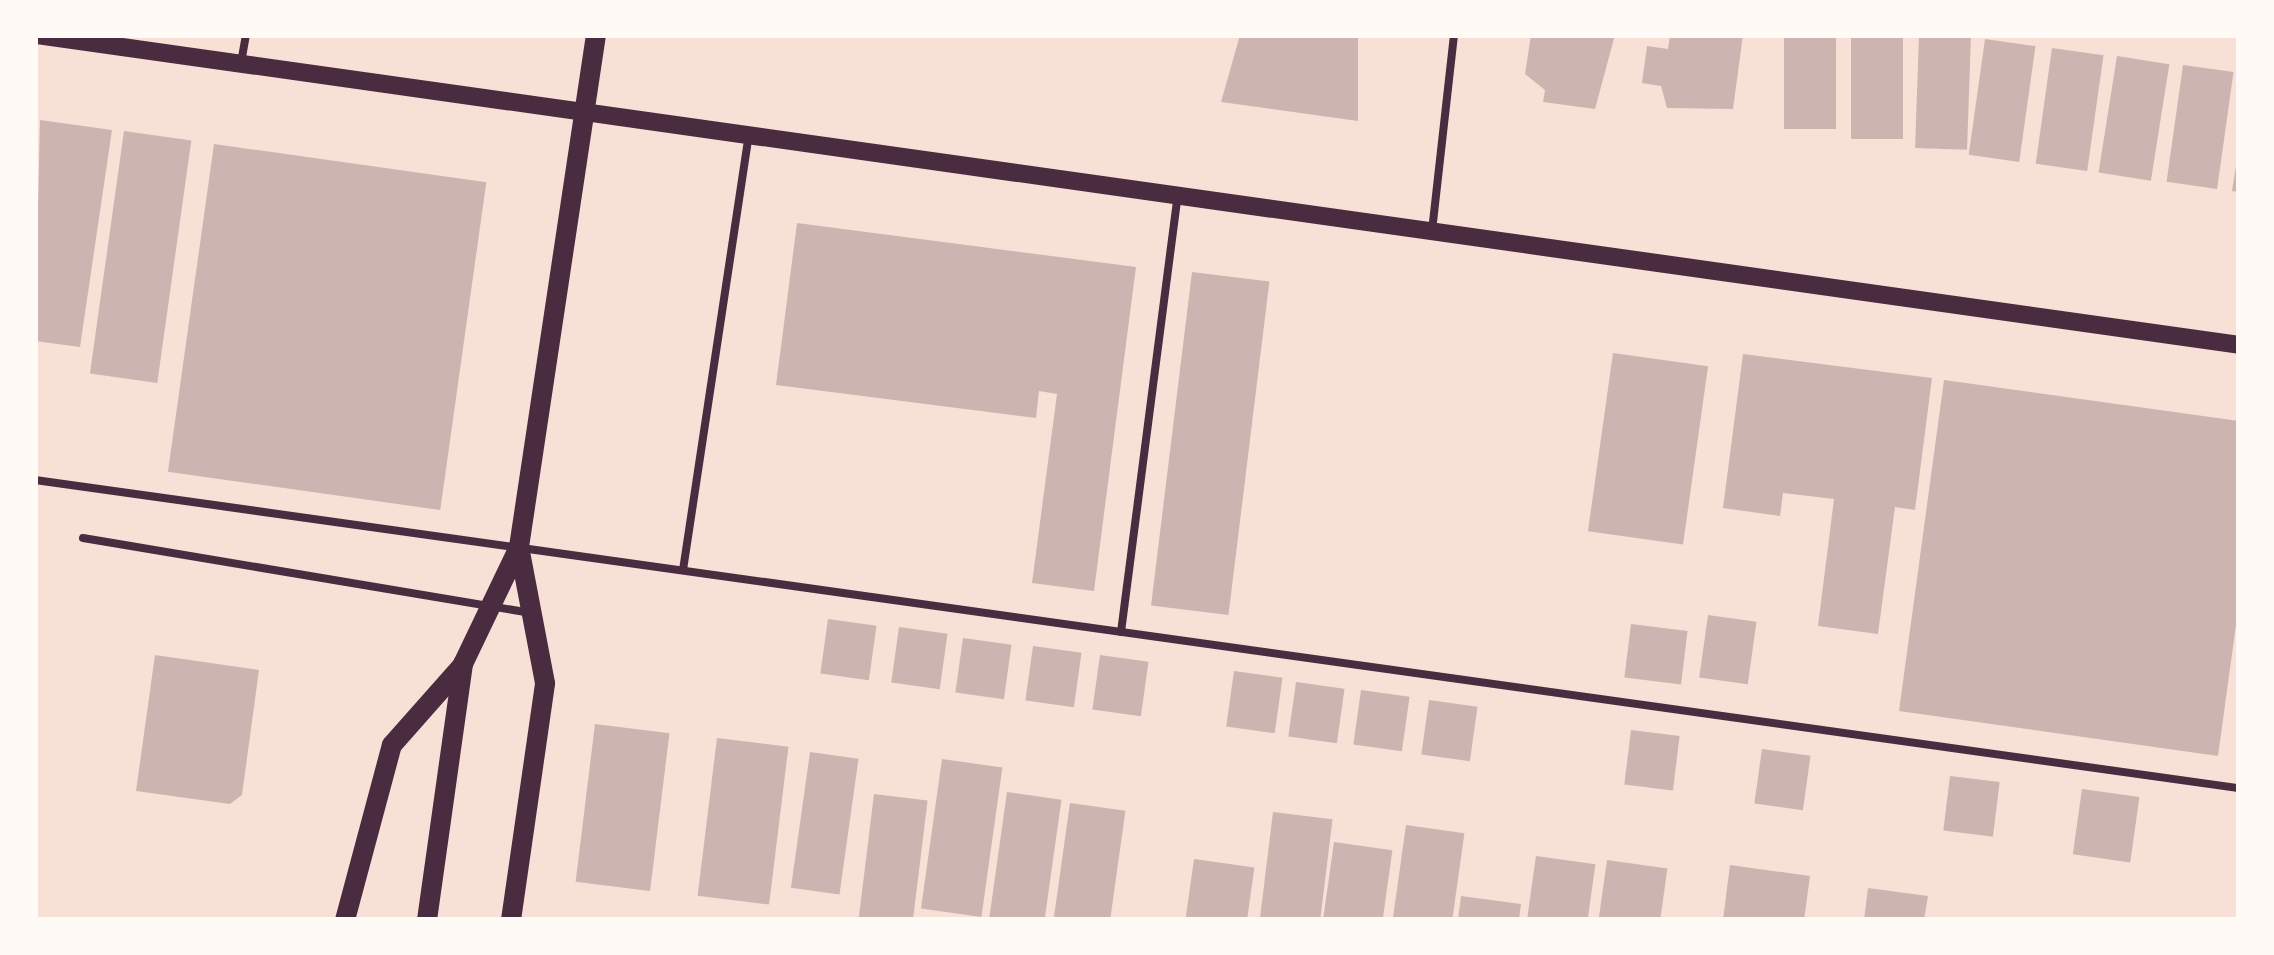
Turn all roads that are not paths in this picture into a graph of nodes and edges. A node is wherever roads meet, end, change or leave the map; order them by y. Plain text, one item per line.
1 (37, 35) edge
2 (246, 35) edge
3 (596, 35) edge
4 (1454, 35) edge
5 (242, 63) junction
6 (586, 112) junction
7 (748, 134) junction
8 (1178, 195) junction
9 (1432, 231) junction
10 (2239, 345) edge
11 (35, 480) edge
12 (83, 538) dead end
13 (520, 547) junction
14 (683, 570) junction
15 (492, 606) junction
16 (532, 613) junction
17 (1121, 632) junction
18 (463, 664) junction
19 (2239, 788) edge
20 (346, 920) edge
21 (427, 920) edge
22 (512, 920) edge

1 - 5 street
2 - 5 lane
3 - 6 main road
4 - 9 lane
5 - 6 street
6 - 7 street
6 - 13 main road
7 - 8 street
7 - 14 lane
8 - 9 street
8 - 17 lane
9 - 10 street
11 - 13 lane
12 - 15 lane
13 - 14 lane
13 - 15 main road
13 - 16 main road
14 - 17 lane
15 - 16 lane
15 - 18 main road
16 - 22 main road
17 - 19 lane
18 - 20 main road
18 - 21 main road

